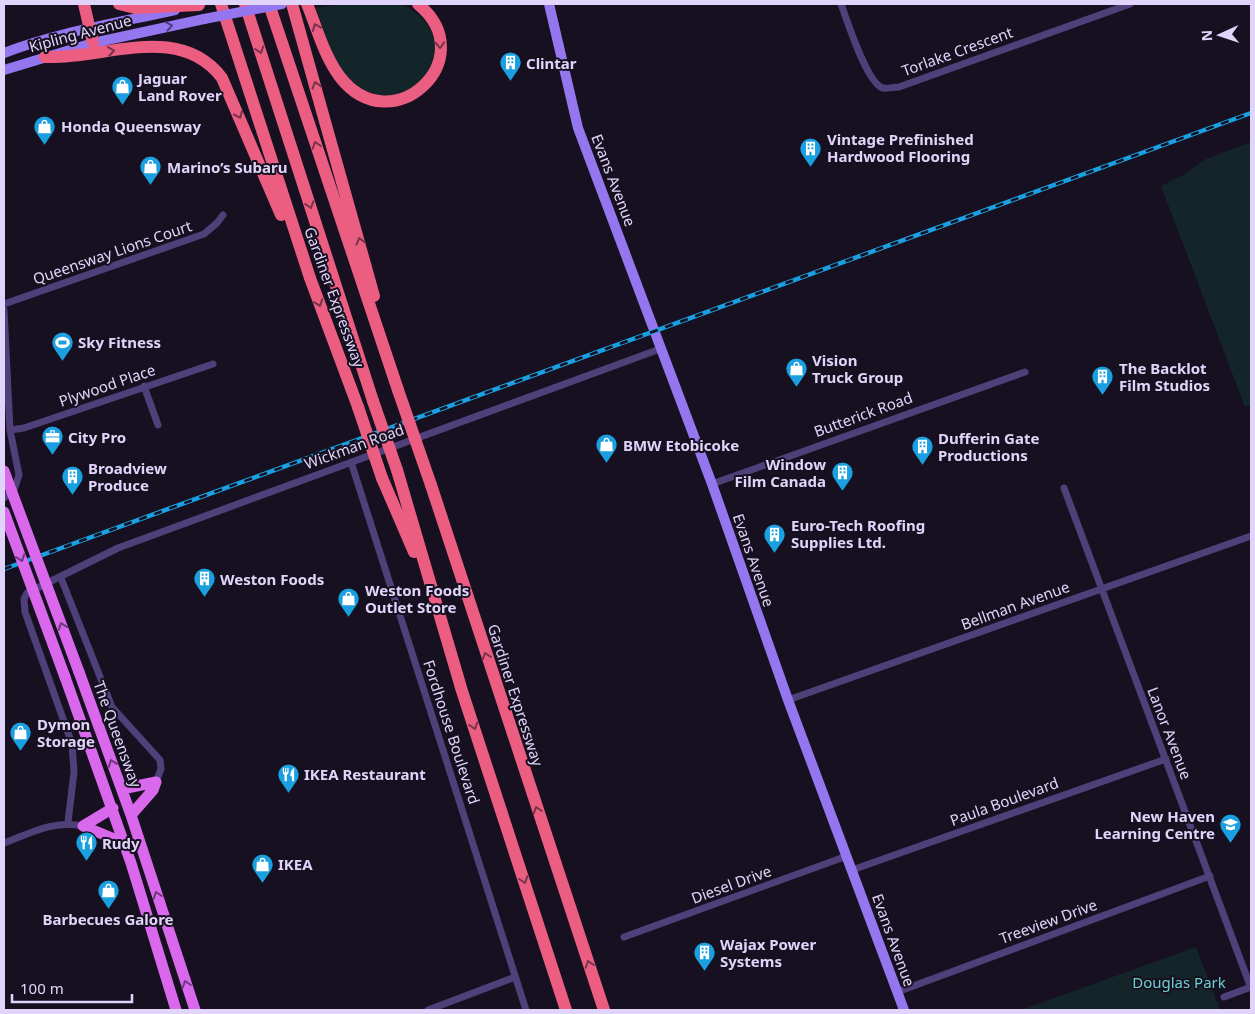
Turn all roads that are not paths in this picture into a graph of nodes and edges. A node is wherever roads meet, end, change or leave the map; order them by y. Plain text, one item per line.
1 (84, 4) edge
2 (119, 4) edge
3 (221, 4) edge
4 (245, 4) edge
5 (269, 4) edge
6 (282, 4) edge
7 (292, 4) edge
8 (307, 4) edge
9 (418, 4) edge
10 (549, 4) edge
11 (841, 4) edge
12 (1130, 4) edge
13 (202, 5) edge
14 (89, 28) junction
15 (93, 43) junction
16 (4, 53) edge
17 (45, 56) junction
18 (4, 70) edge
19 (223, 215) dead end
20 (310, 278) junction
21 (4, 304) edge
22 (4, 310) edge
23 (660, 349) junction
24 (213, 364) dead end
25 (1025, 372) dead end
26 (144, 386) junction
27 (398, 390) junction
28 (158, 425) dead end
29 (10, 430) junction
30 (351, 462) junction
31 (4, 471) edge
32 (712, 484) junction
33 (1064, 488) dead end
34 (4, 498) edge
35 (4, 512) edge
36 (1251, 536) edge
37 (61, 578) junction
38 (1101, 588) junction
39 (433, 596) junction
40 (788, 700) junction
41 (1166, 759) junction
42 (156, 782) junction
43 (122, 789) junction
44 (113, 808) junction
45 (131, 815) junction
46 (68, 822) junction
47 (83, 826) junction
48 (4, 843) edge
49 (124, 843) junction
50 (847, 856) junction
51 (852, 870) junction
52 (1210, 876) junction
53 (624, 937) dead end
54 (515, 977) junction
55 (1251, 988) edge
56 (897, 992) junction
57 (1224, 997) dead end
58 (176, 1010) edge
59 (194, 1010) edge
60 (428, 1010) edge
61 (526, 1010) edge
62 (566, 1010) edge
63 (604, 1010) edge
64 (904, 1010) edge

1 - 14 highway
2 - 13 highway
3 - 20 highway, Gardiner Expressway
4 -> 39 highway, Gardiner Expressway, bridge
27 -> 5 highway, Gardiner Expressway
15 -> 6 main road, Kipling Avenue, bridge
27 -> 7 highway, Gardiner Expressway
9 -> 8 highway
10 - 23 main road, Evans Avenue
11 - 12 street, Torlake Crescent
13 - 14 main road, Kipling Avenue
14 - 15 highway
14 - 16 main road, Kipling Avenue
15 - 17 main road, Kipling Avenue
17 - 18 main road, Kipling Avenue
17 -> 20 highway
19 - 21 street, Queensway Lions Court
20 -> 39 highway, Gardiner Expressway, bridge
22 - 29 street
23 - 30 street, Wickman Road
23 - 32 main road, Evans Avenue
24 - 26 street, Plywood Place
25 - 32 street, Butterick Road
26 - 28 street
26 - 29 street, Plywood Place
63 -> 27 highway, Gardiner Expressway, bridge
29 - 34 street
30 - 37 street, Wickman Road
30 - 54 street, Fordhouse Boulevard
43 -> 31 main road, The Queensway, bridge
32 - 40 main road, Evans Avenue
33 - 38 street, Lanor Avenue
35 -> 44 main road, The Queensway, bridge
36 - 38 street, Bellman Avenue
37 - 42 street
37 - 46 street, Wickman Road
38 - 40 street, Bellman Avenue
38 - 41 street, Lanor Avenue
39 -> 62 highway, Gardiner Expressway
40 - 50 main road, Evans Avenue
41 - 51 street, Paula Boulevard
41 - 52 street, Lanor Avenue
42 - 43 main road
42 - 45 main road
43 - 45 main road, The Queensway
44 - 47 main road
44 - 49 main road, The Queensway
59 -> 45 main road, The Queensway
46 - 47 street
46 - 48 street
47 - 49 main road
49 - 58 main road, The Queensway
50 - 51 main road, Evans Avenue
50 - 53 street, Diesel Drive
51 - 56 main road, Evans Avenue
52 - 55 street, Lanor Avenue
52 - 56 street, Treeview Drive
54 - 60 street
54 - 61 street, Fordhouse Boulevard
55 - 57 street
56 - 64 main road, Evans Avenue

